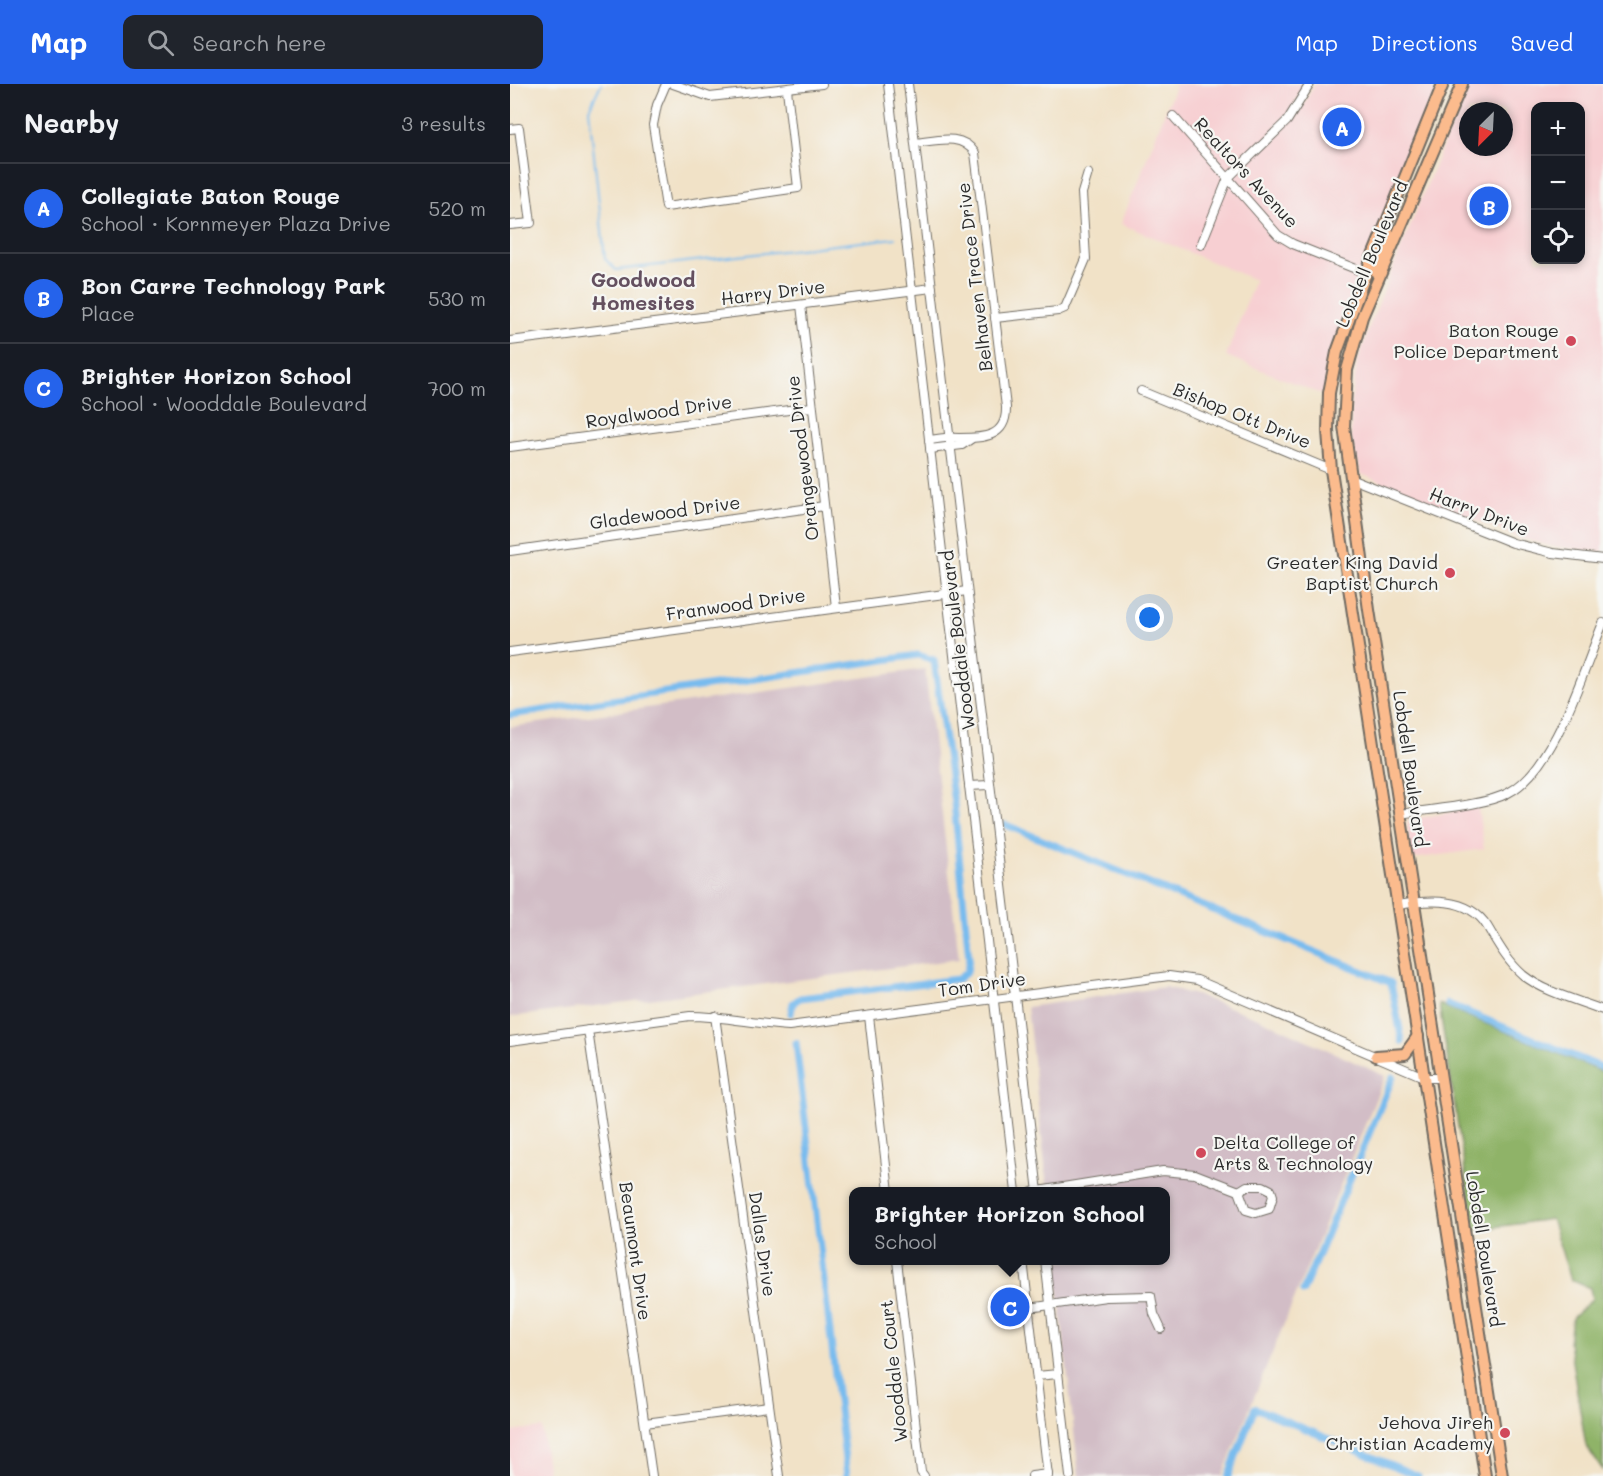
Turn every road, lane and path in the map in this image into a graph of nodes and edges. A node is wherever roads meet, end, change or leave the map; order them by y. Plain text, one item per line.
1 (666, 84) edge
2 (672, 84) edge
3 (822, 84) edge
4 (888, 84) edge
5 (908, 84) edge
6 (1310, 84) edge
7 (1442, 84) edge
8 (1460, 87) edge
9 (787, 89) junction
10 (1173, 116) dead end
11 (510, 129) edge
12 (1439, 137) junction
13 (915, 143) junction
14 (1088, 173) dead end
15 (1228, 178) junction
16 (1386, 223) junction
17 (510, 225) edge
18 (1201, 245) dead end
19 (1366, 273) junction
20 (1379, 279) junction
21 (932, 288) junction
22 (912, 290) junction
23 (801, 305) junction
24 (995, 318) junction
25 (510, 340) edge
26 (1141, 391) dead end
27 (811, 407) junction
28 (929, 440) junction
29 (950, 443) junction
30 (510, 447) edge
31 (930, 449) junction
32 (1331, 470) junction
33 (1350, 478) junction
34 (824, 506) junction
35 (510, 551) edge
36 (1603, 559) edge
37 (967, 591) junction
38 (946, 593) junction
39 (837, 607) junction
40 (1603, 623) edge
41 (1372, 629) junction
42 (1356, 632) junction
43 (510, 652) edge
44 (989, 784) junction
45 (969, 786) junction
46 (1400, 814) junction
47 (1406, 850) junction
48 (1390, 852) junction
49 (1413, 903) junction
50 (1398, 905) junction
51 (1014, 996) junction
52 (995, 999) junction
53 (1603, 1010) edge
54 (715, 1016) junction
55 (869, 1016) junction
56 (588, 1030) junction
57 (1418, 1036) junction
58 (510, 1041) edge
59 (1376, 1056) junction
60 (1426, 1078) junction
61 (1441, 1078) junction
62 (1440, 1176) junction
63 (889, 1187) edge
64 (1016, 1187) edge
65 (1036, 1187) edge
66 (1061, 1187) edge
67 (1239, 1191) junction
68 (1462, 1216) junction
69 (1468, 1250) junction
70 (1452, 1253) junction
71 (898, 1265) edge
72 (1024, 1265) edge
73 (1046, 1265) edge
74 (1050, 1304) junction
75 (1029, 1308) junction
76 (1161, 1329) dead end
77 (1469, 1371) junction
78 (1058, 1374) junction
79 (1037, 1376) junction
80 (769, 1407) junction
81 (1492, 1409) junction
82 (645, 1423) junction
83 (1048, 1475) edge
84 (652, 1476) edge
85 (779, 1476) edge
86 (924, 1476) edge
87 (1032, 1476) edge
88 (1070, 1476) edge
89 (1485, 1476) edge
90 (1502, 1476) edge

1 - 9 street
2 - 9 street
3 - 9 street
4 - 22 street, Wooddale Boulevard
5 - 13 street, Wooddale Boulevard
6 - 15 street
7 - 8 street
7 - 12 main road
7 - 16 main road, Lobdell Boulevard
8 - 12 main road, Lobdell Boulevard
10 - 15 street, Realtors Avenue
11 - 17 street
12 - 20 main road, Lobdell Boulevard
13 - 21 street, Wooddale Boulevard
13 - 24 street, Belhaven Trace Drive
14 - 24 street
15 - 18 street
15 - 19 street, Realtors Avenue
16 - 19 main road, Lobdell Boulevard
16 - 20 main road
19 - 20 main road
19 - 32 main road, Lobdell Boulevard
20 - 33 main road, Lobdell Boulevard
21 - 22 street, Harry Drive
21 - 29 street, Wooddale Boulevard
22 - 23 street, Harry Drive
22 - 28 street, Wooddale Boulevard
23 - 25 street, Harry Drive
23 - 27 street, Orangewood Drive
24 - 29 street, Belhaven Trace Drive
26 - 32 street, Bishop Ott Drive
27 - 30 street, Royalwood Drive
27 - 34 street, Orangewood Drive
28 - 29 street
28 - 31 street, Wooddale Boulevard
29 - 31 street
29 - 37 street, Wooddale Boulevard
31 - 38 street, Wooddale Boulevard
32 - 33 main road
32 - 42 main road, Lobdell Boulevard
33 - 36 street, Harry Drive
33 - 41 main road, Lobdell Boulevard
34 - 35 street, Gladewood Drive
34 - 39 street, Orangewood Drive
37 - 38 street, Franwood Drive
37 - 44 street, Wooddale Boulevard
38 - 39 street, Franwood Drive
38 - 45 street, Wooddale Boulevard
39 - 43 street, Franwood Drive
40 - 46 street
41 - 42 main road
41 - 46 main road, Lobdell Boulevard
42 - 48 main road, Lobdell Boulevard
44 - 45 street
44 - 51 street, Wooddale Boulevard
45 - 52 street, Wooddale Boulevard
46 - 47 main road, Lobdell Boulevard
47 - 48 street
47 - 49 main road, Lobdell Boulevard
48 - 50 main road, Lobdell Boulevard
49 - 50 street
49 - 53 street
49 - 61 main road, Lobdell Boulevard
50 - 57 main road, Lobdell Boulevard
51 - 52 street, Tom Drive
51 - 59 street, Tom Drive
51 - 65 street, Wooddale Boulevard
52 - 55 street, Tom Drive
52 - 64 street, Wooddale Boulevard
54 - 55 street, Tom Drive
54 - 56 street, Tom Drive
54 - 80 street, Dallas Drive
55 - 63 street
56 - 58 street, Tom Drive
56 - 82 street, Beaumont Drive
57 - 59 main road
57 - 60 main road, Lobdell Boulevard
59 - 60 street, Tom Drive
60 - 61 street, Tom Drive
60 - 62 main road, Lobdell Boulevard
61 - 68 main road, Lobdell Boulevard
62 - 68 main road
62 - 70 main road, Lobdell Boulevard
66 - 67 street
67 - 67 street
68 - 69 main road, Lobdell Boulevard
69 - 70 main road
69 - 81 main road, Lobdell Boulevard
70 - 77 main road, Lobdell Boulevard
71 - 86 street, Wooddale Court
72 - 75 street
73 - 74 street
74 - 75 street
74 - 76 street
74 - 78 street
75 - 79 street
77 - 81 main road
77 - 89 main road, Lobdell Boulevard
78 - 79 street
78 - 88 street
79 - 83 street
80 - 82 street
80 - 85 street, Dallas Drive
81 - 90 main road, Lobdell Boulevard
82 - 84 street, Beaumont Drive
83 - 87 street

